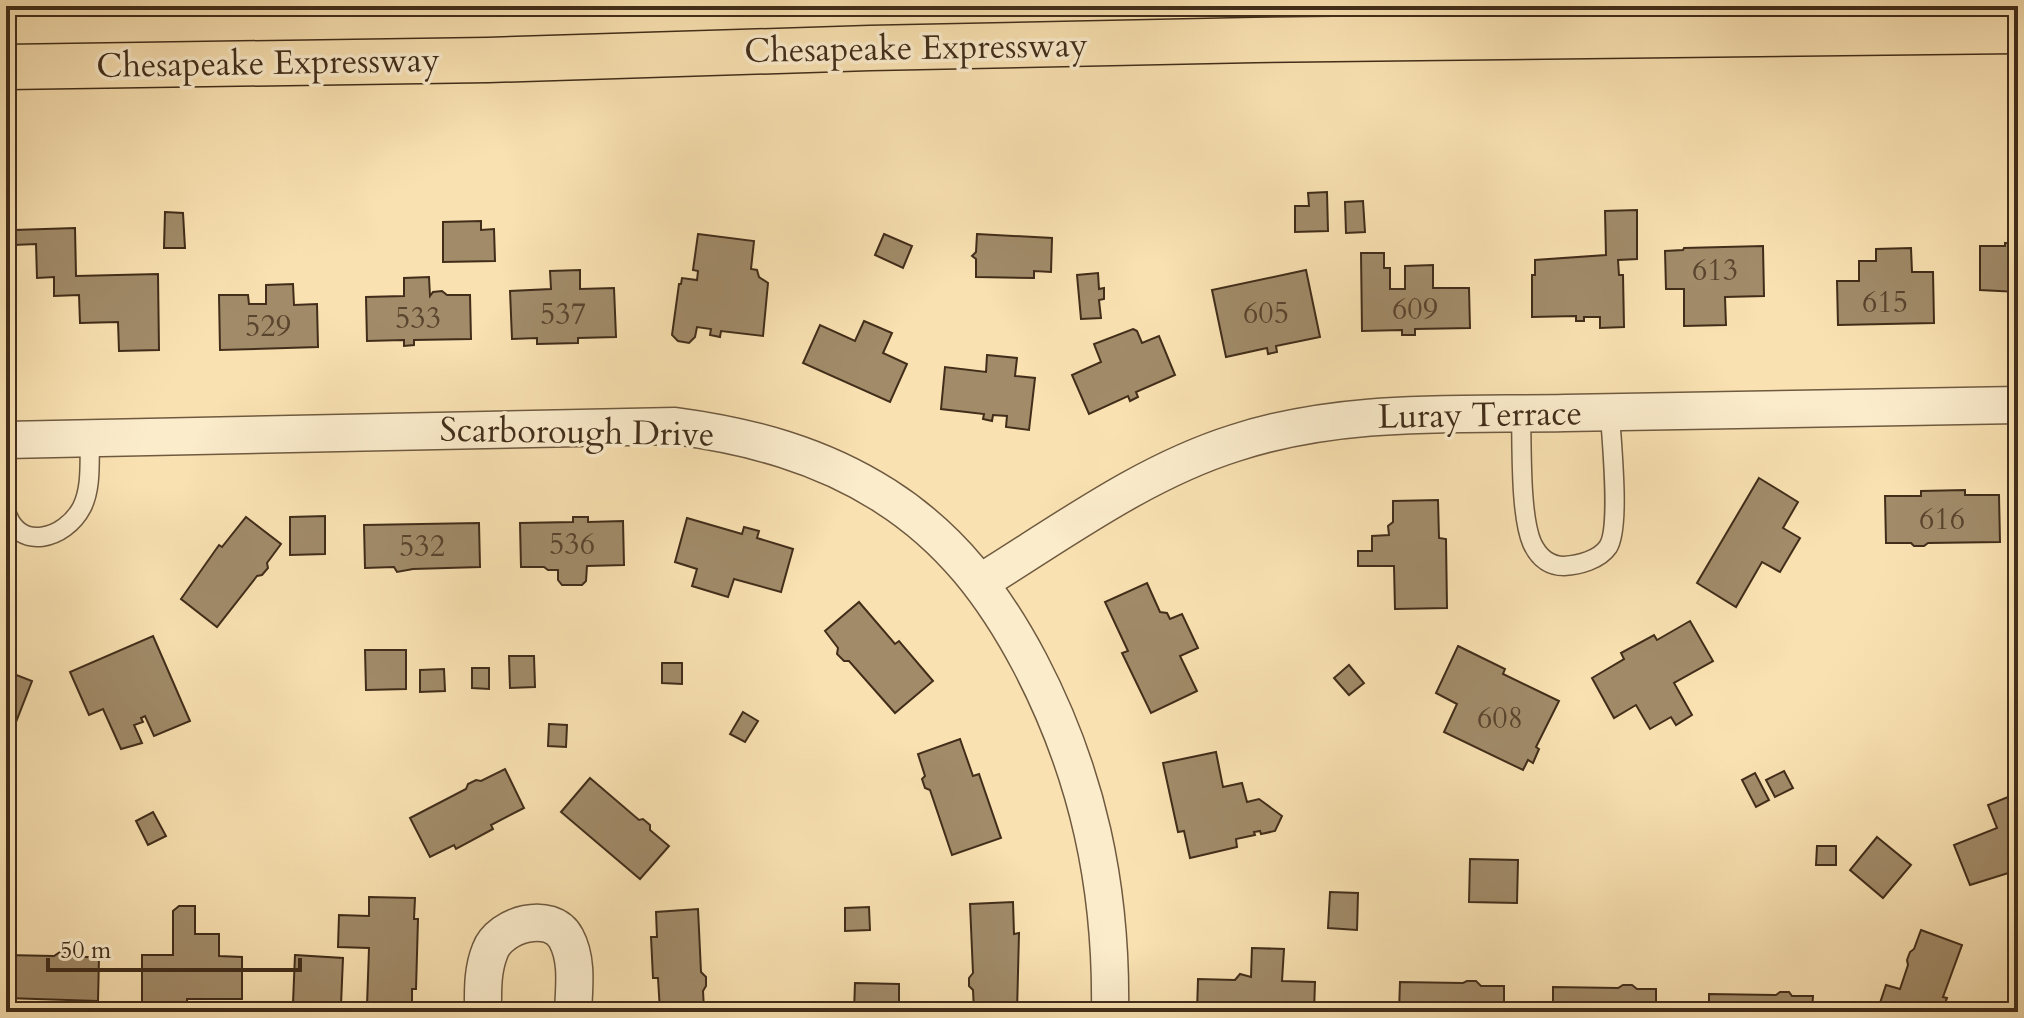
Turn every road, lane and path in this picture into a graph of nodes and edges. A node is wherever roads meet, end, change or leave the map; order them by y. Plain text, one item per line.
1 (2018, 31) edge
2 (6, 67) edge
3 (2018, 405) edge
4 (1610, 413) junction
5 (1521, 414) junction
6 (90, 438) junction
7 (6, 440) edge
8 (6, 511) edge
9 (981, 582) junction
10 (483, 1012) edge
11 (573, 1012) edge
12 (1110, 1012) edge

1 - 2 highway, Chesapeake Expressway
3 - 4 street, Luray Terrace
4 - 5 street, Luray Terrace
4 - 5 lane
5 - 9 street, Luray Terrace
6 - 7 street, Scarborough Drive
6 - 8 lane
6 - 9 street, Scarborough Drive
9 - 12 street, Scarborough Drive
10 - 11 street

